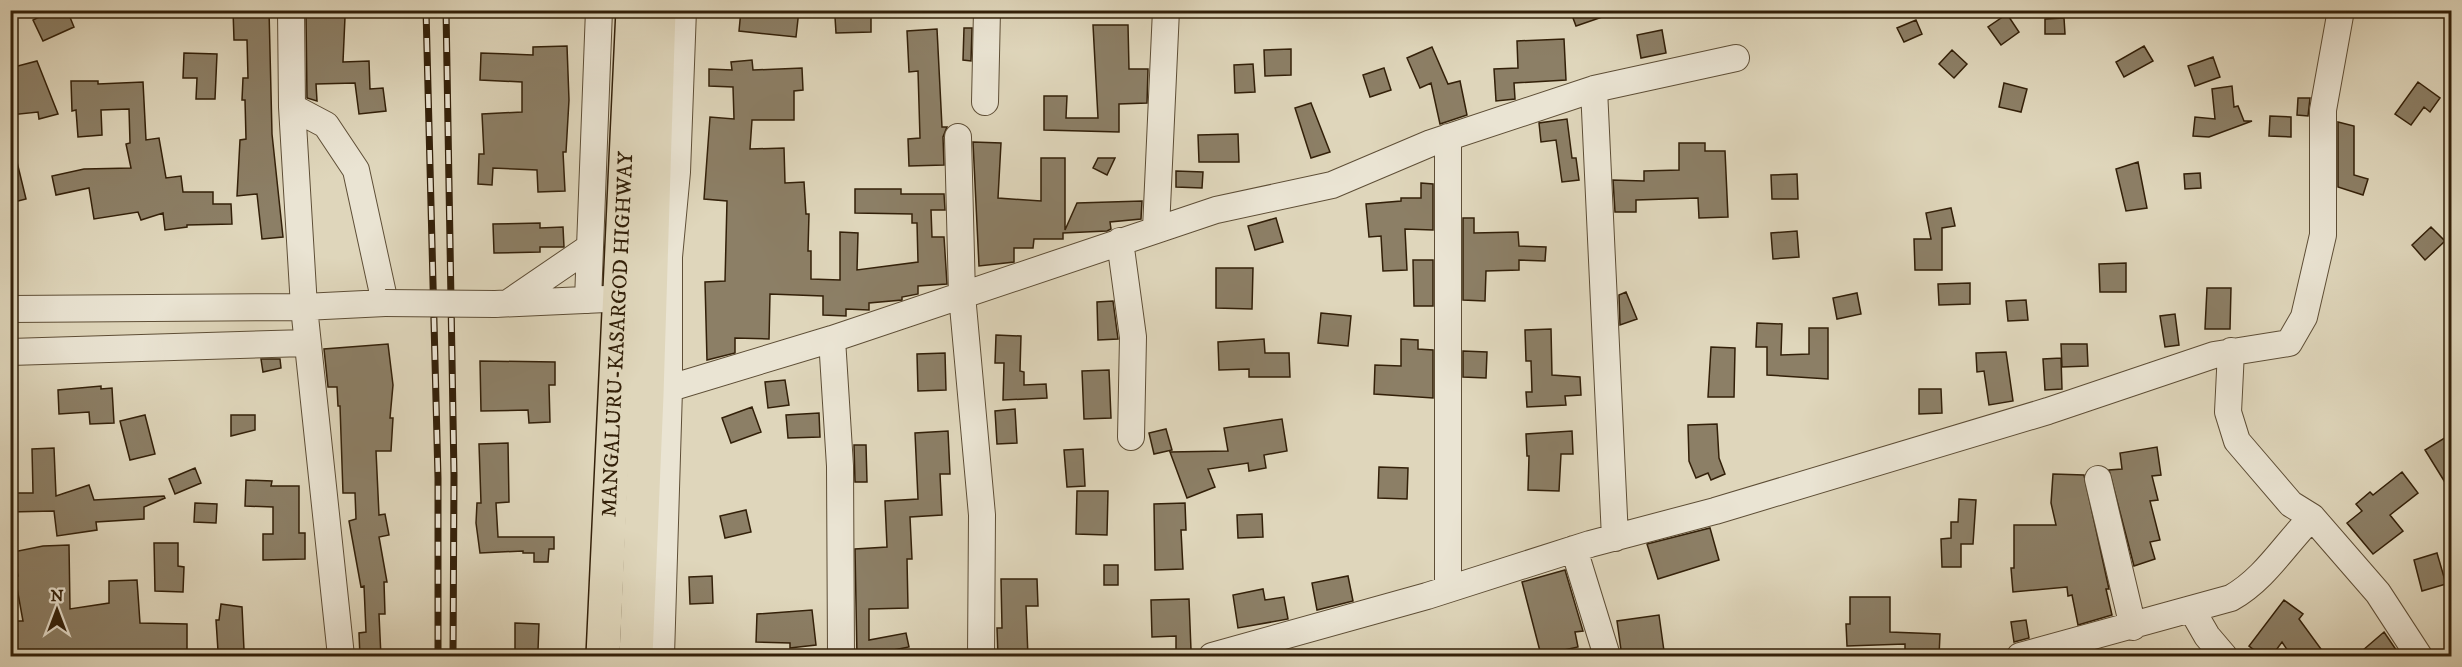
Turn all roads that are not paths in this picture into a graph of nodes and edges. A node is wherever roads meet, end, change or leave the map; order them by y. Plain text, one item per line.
1 (291, 10) edge
2 (599, 10) edge
3 (633, 10) edge
4 (658, 10) edge
5 (683, 10) edge
6 (987, 10) edge
7 (1166, 10) edge
8 (2341, 10) edge
9 (1736, 58) dead end
10 (643, 79) junction
11 (1594, 89) junction
12 (985, 102) dead end
13 (292, 107) junction
14 (958, 136) dead end
15 (1448, 137) junction
16 (1156, 230) junction
17 (1120, 241) junction
18 (590, 247) junction
19 (669, 257) junction
20 (962, 295) junction
21 (619, 297) junction
22 (385, 303) junction
23 (501, 303) junction
24 (304, 307) junction
25 (10, 309) edge
26 (832, 339) junction
27 (307, 343) junction
28 (2231, 351) junction
29 (10, 352) edge
30 (658, 392) junction
31 (1131, 437) dead end
32 (2098, 479) dead end
33 (2312, 517) junction
34 (1615, 538) junction
35 (1574, 549) junction
36 (1448, 589) junction
37 (2192, 610) junction
38 (2133, 627) junction
39 (341, 657) edge
40 (603, 657) edge
41 (636, 657) edge
42 (661, 657) edge
43 (841, 657) edge
44 (981, 657) edge
45 (1212, 657) edge
46 (1607, 657) edge
47 (2020, 657) edge
48 (2224, 657) edge
49 (2419, 657) edge

1 - 13 street
2 - 18 street
3 - 10 highway, MANGALURU-KASARGOD HIGHWAY
4 - 10 highway, MANGALURU-KASARGOD HIGHWAY
5 - 19 street
6 - 12 street
7 - 16 street
8 - 28 street
9 - 11 street
10 - 21 highway, MANGALURU-KASARGOD HIGHWAY
11 - 15 street
11 - 34 street
13 - 22 street
13 - 24 street
14 - 20 street
15 - 16 street
15 - 36 street
16 - 17 street
17 - 20 street
17 - 31 street
18 - 21 street
18 - 23 street
19 - 21 street
19 - 30 street
20 - 26 street
20 - 44 street
21 - 23 street
21 - 30 highway, MANGALURU-KASARGOD HIGHWAY
21 - 40 highway, MANGALURU-KASARGOD HIGHWAY
22 - 23 street, bridge
22 - 24 street
24 - 25 street
24 - 27 street
26 - 30 street
26 - 43 street
27 - 29 street
27 - 39 street
28 - 33 street
28 - 34 street
30 - 41 highway, MANGALURU-KASARGOD HIGHWAY
30 - 42 street
32 - 38 street
33 - 37 street
33 - 49 street
34 - 35 street
35 - 36 street
35 - 46 street
36 - 45 street
37 - 38 street
37 - 48 street
38 - 47 street

